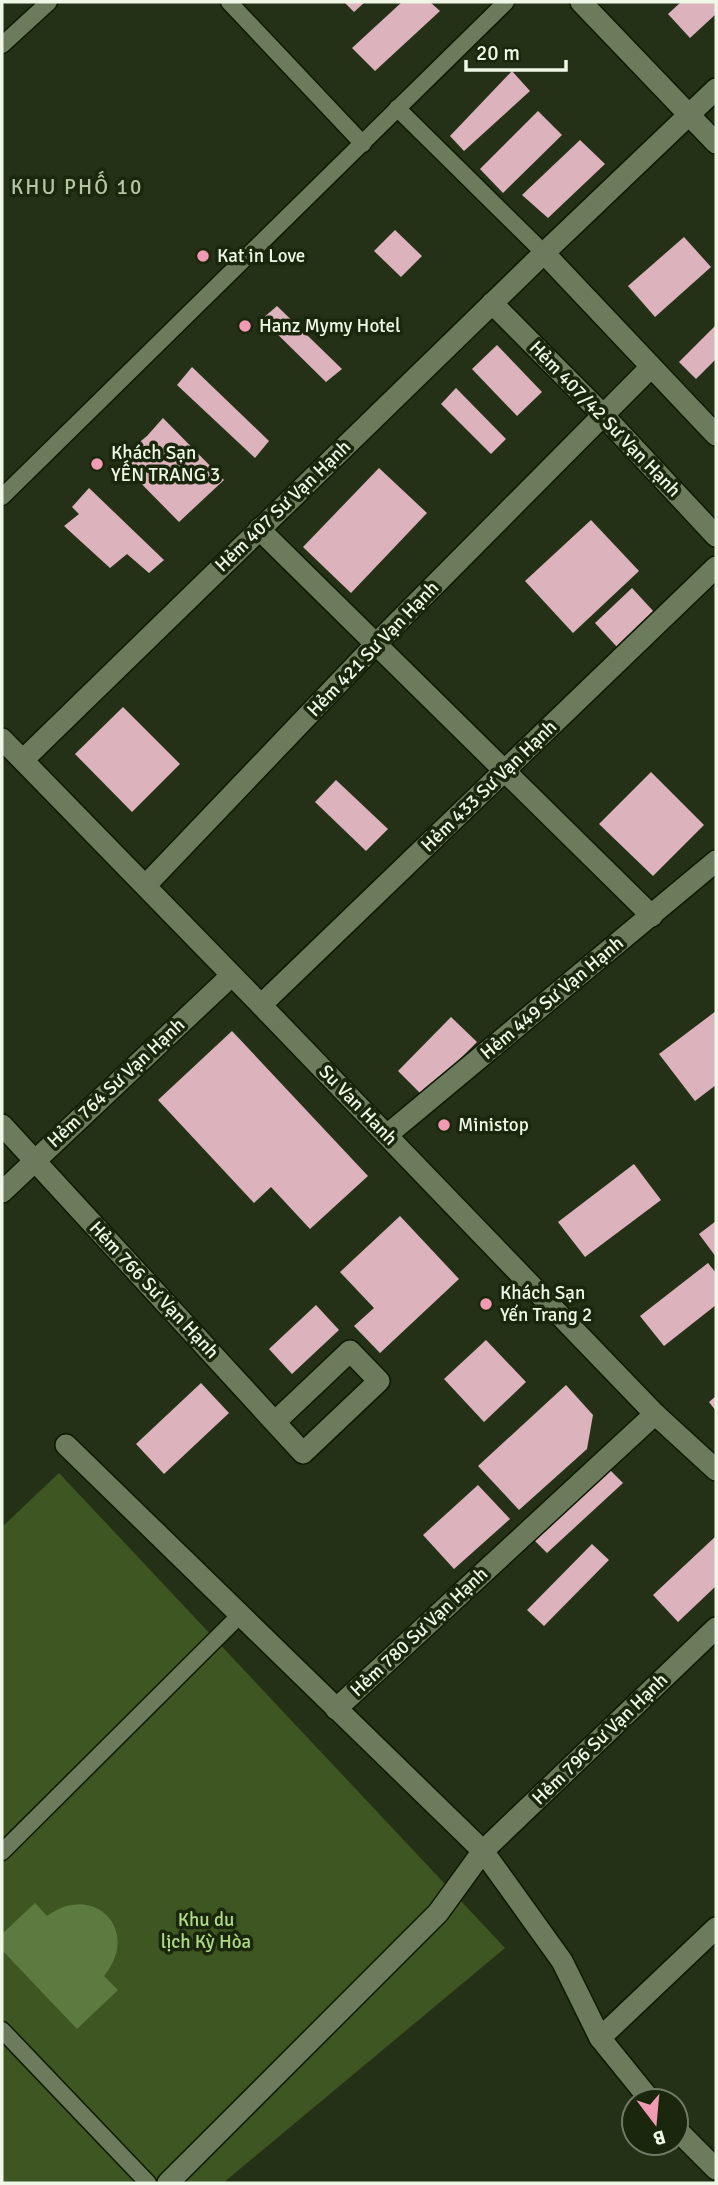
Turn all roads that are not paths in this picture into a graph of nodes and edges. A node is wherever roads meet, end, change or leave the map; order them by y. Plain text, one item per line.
1 (49, 2) edge
2 (229, 2) edge
3 (506, 2) edge
4 (581, 2) edge
5 (2, 45) edge
6 (716, 89) edge
7 (397, 108) junction
8 (690, 115) junction
9 (716, 143) edge
10 (363, 144) junction
11 (544, 253) junction
12 (492, 303) junction
13 (651, 367) junction
14 (604, 416) junction
15 (716, 435) edge
16 (2, 497) edge
17 (259, 529) junction
18 (716, 536) edge
19 (716, 567) edge
20 (376, 644) junction
21 (2, 739) edge
22 (23, 760) junction
23 (504, 771) junction
24 (716, 861) edge
25 (146, 885) junction
26 (652, 916) junction
27 (231, 976) junction
28 (261, 1005) junction
29 (2, 1125) edge
30 (387, 1135) junction
31 (34, 1159) junction
32 (2, 1192) edge
33 (655, 1414) junction
34 (275, 1422) junction
35 (66, 1446) dead end
36 (716, 1470) edge
37 (241, 1615) junction
38 (716, 1628) edge
39 (336, 1709) junction
40 (483, 1851) junction
41 (2, 1852) edge
42 (716, 1928) edge
43 (2, 2030) edge
44 (600, 2038) junction
45 (640, 2087) edge
46 (690, 2143) edge
47 (716, 2169) edge
48 (148, 2183) edge
49 (168, 2183) edge

1 - 5 lane
2 - 10 lane
3 - 7 lane
4 - 8 street
6 - 8 street, Hẻm 407 Sư Vạn Hạnh
7 - 10 lane
7 - 11 lane
8 - 9 street
8 - 11 street, Hẻm 407 Sư Vạn Hạnh
10 - 16 lane
11 - 12 street, Hẻm 407 Sư Vạn Hạnh
11 - 13 street
12 - 14 street, Hẻm 407/42 Sư Vạn Hạnh
12 - 17 street, Hẻm 407 Sư Vạn Hạnh
13 - 14 street, Hẻm 421 Sư Vạn Hạnh
13 - 15 street
14 - 18 street, Hẻm 407/42 Sư Vạn Hạnh
14 - 20 street, Hẻm 421 Sư Vạn Hạnh
17 - 20 street
17 - 22 street, Hẻm 407 Sư Vạn Hạnh
19 - 23 street, Hẻm 433 Sư Vạn Hạnh
20 - 23 street
20 - 25 street, Hẻm 421 Sư Vạn Hạnh
21 - 22 street, Su Van Hanh
22 - 25 street, Su Van Hanh
23 - 26 street
23 - 28 street, Hẻm 433 Sư Vạn Hạnh
24 - 26 street, Hẻm 449 Sư Vạn Hạnh
25 - 27 street, Su Van Hanh
26 - 30 street, Hẻm 449 Sư Vạn Hạnh
27 - 28 street, Su Van Hanh
27 - 31 street, Hẻm 764 Sư Vạn Hạnh
28 - 30 street, Su Van Hanh
29 - 31 street, Hẻm 766 Sư Vạn Hạnh
30 - 33 street, Su Van Hanh
31 - 32 street, Hẻm 764 Sư Vạn Hạnh
31 - 34 street, Hẻm 766 Sư Vạn Hạnh
33 - 36 street, Su Van Hanh
33 - 39 street, Hẻm 780 Sư Vạn Hạnh
34 - 34 street, Hẻm 766 Sư Vạn Hạnh
35 - 37 street, Hẻm 780 Sư Vạn Hạnh
37 - 39 street, Hẻm 780 Sư Vạn Hạnh
37 - 41 lane
38 - 40 street, Hẻm 796 Sư Vạn Hạnh
39 - 40 street
40 - 44 street
40 - 49 street, Hẻm 796 Sư Vạn Hạnh
42 - 44 street
43 - 48 lane
44 - 45 street
46 - 47 street

